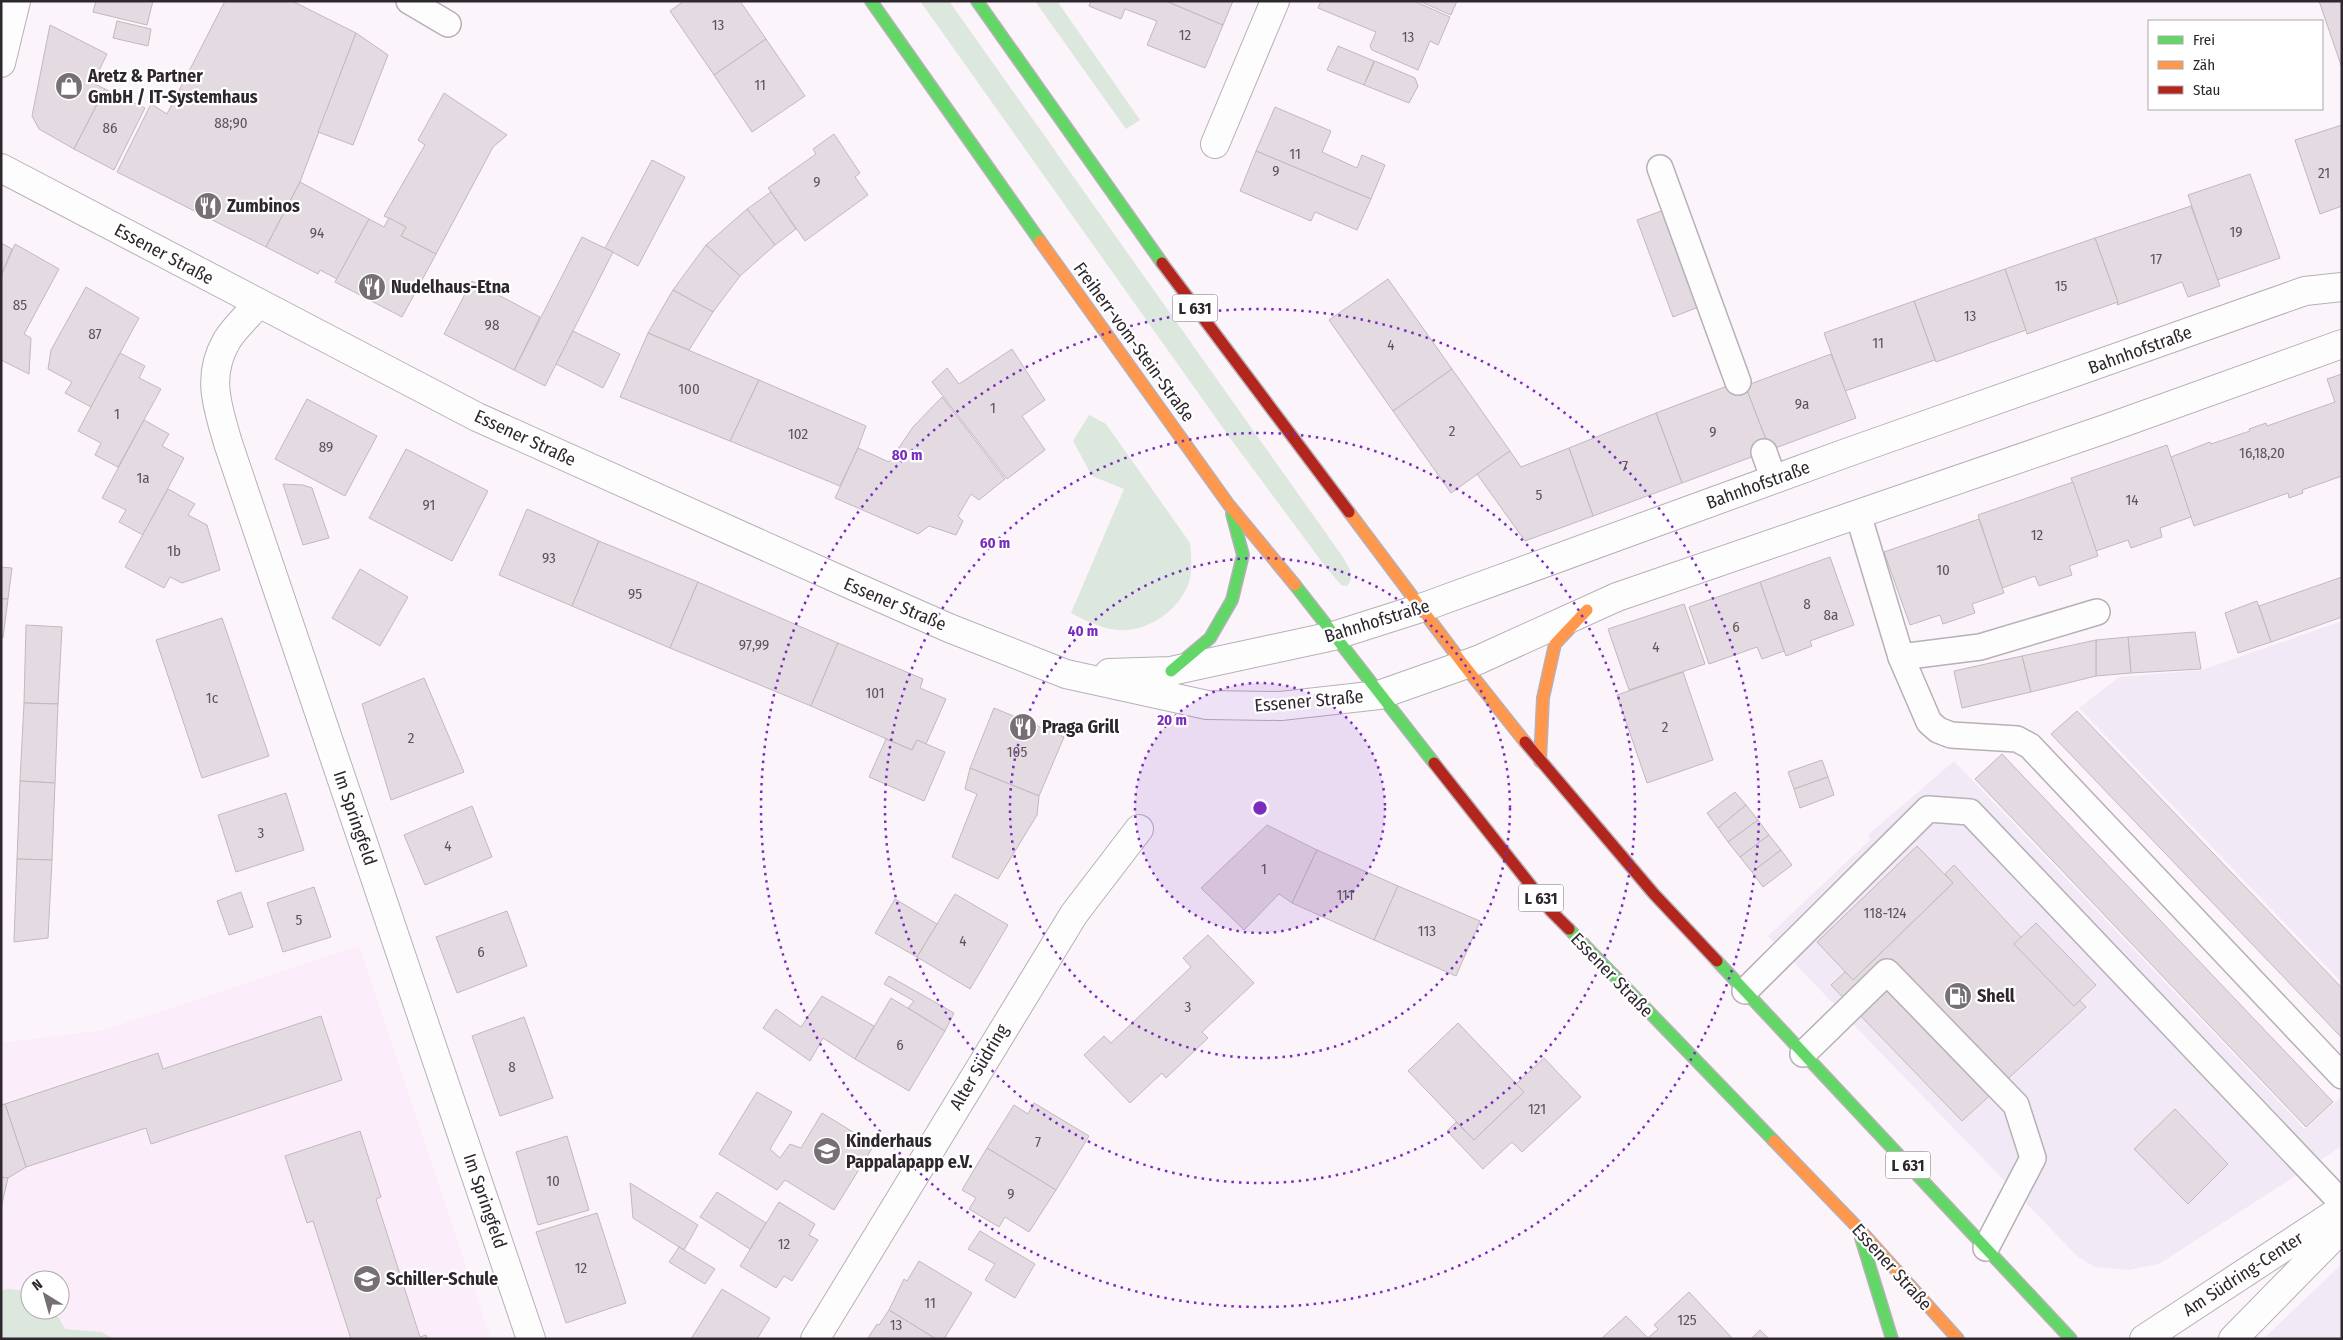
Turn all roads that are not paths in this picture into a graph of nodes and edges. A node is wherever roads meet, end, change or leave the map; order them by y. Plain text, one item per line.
1 (16, 1) edge
2 (409, 1) edge
3 (871, 1) edge
4 (977, 1) edge
5 (1275, 1) edge
6 (448, 24) dead end
7 (1, 63) edge
8 (1215, 144) dead end
9 (1, 168) edge
10 (1660, 168) dead end
11 (2342, 287) edge
12 (258, 304) junction
13 (2342, 344) edge
14 (1738, 382) dead end
15 (1764, 452) dead end
16 (1774, 480) junction
17 (1229, 505) junction
18 (1858, 514) junction
19 (1421, 608) junction
20 (1587, 610) junction
21 (2097, 612) dead end
22 (1333, 636) junction
23 (1901, 657) junction
24 (1470, 662) junction
25 (1171, 671) junction
26 (1066, 674) junction
27 (1379, 695) junction
28 (1540, 761) junction
29 (1139, 828) dead end
30 (1745, 991) junction
31 (1803, 1054) junction
32 (2342, 1076) edge
33 (2342, 1203) edge
34 (2342, 1209) edge
35 (2342, 1228) edge
36 (1858, 1229) junction
37 (1986, 1248) junction
38 (532, 1339) edge
39 (815, 1339) edge
40 (1892, 1339) edge
41 (1958, 1339) edge
42 (2071, 1339) edge
43 (2144, 1339) edge
44 (2233, 1339) edge

1 - 7 street
2 - 6 lane
3 - 17 main road, Freiherr-vom-Stein-Straße / L 631
4 - 19 main road, L 631
5 - 8 street
9 - 12 street, Essener Straße
10 - 14 lane
11 - 16 street, Bahnhofstraße
12 - 26 street, Essener Straße
12 - 38 street, Im Springfeld
13 - 18 street
15 - 16 lane
16 - 19 street, Bahnhofstraße
17 - 22 main road, Freiherr-vom-Stein-Straße / L 631
17 - 25 main road
18 - 20 street
18 - 23 lane
19 - 22 street, Bahnhofstraße
19 - 24 main road, L 631
20 - 24 street
20 - 28 main road
21 - 23 lane
22 - 25 street, Bahnhofstraße
22 - 27 main road, Freiherr-vom-Stein-Straße / L 631
23 - 32 lane
24 - 27 street
24 - 28 main road, L 631
25 - 26 street, Essener Straße
26 - 27 street, Essener Straße
27 - 36 main road, Essener Straße / L 631
28 - 30 main road, L 631
29 - 39 street, Alter Südring
30 - 31 main road, L 631
30 - 33 lane
31 - 37 main road, L 631
31 - 37 lane
34 - 43 street, Am Südring-Center
35 - 44 street, Am Südring-Center
36 - 40 main road
36 - 41 main road, Essener Straße / L 631
37 - 42 main road, L 631

